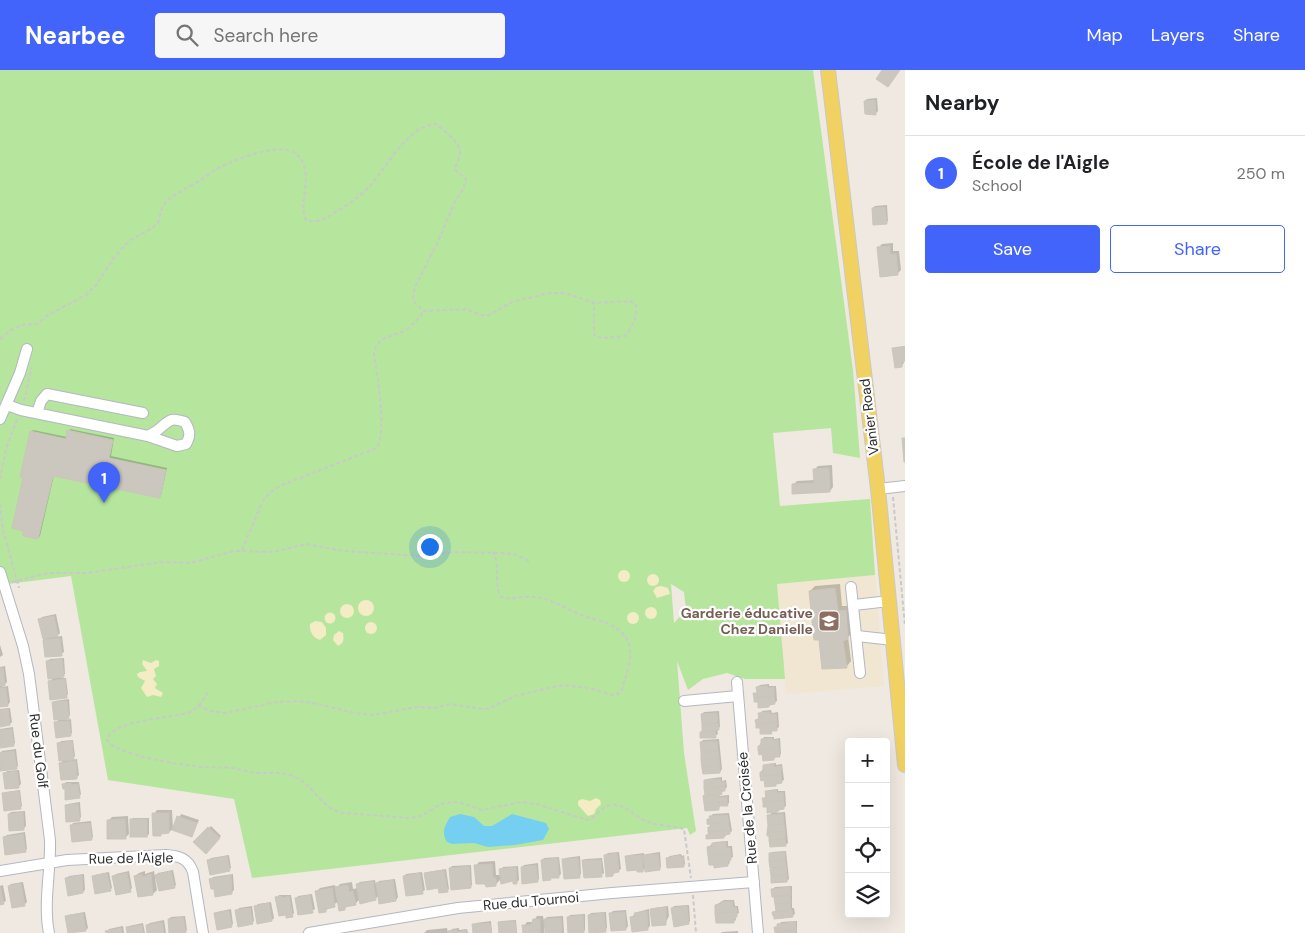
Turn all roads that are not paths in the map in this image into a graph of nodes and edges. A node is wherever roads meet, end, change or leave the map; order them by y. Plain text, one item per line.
1 (828, 70) edge
2 (27, 349) dead end
3 (7, 405) junction
4 (36, 413) junction
5 (143, 413) dead end
6 (0, 419) edge
7 (148, 436) dead end
8 (905, 486) edge
9 (885, 488) junction
10 (0, 572) edge
11 (2, 586) edge
12 (851, 587) dead end
13 (889, 601) junction
14 (854, 604) junction
15 (857, 636) junction
16 (893, 640) junction
17 (860, 672) dead end
18 (737, 682) dead end
19 (738, 696) junction
20 (684, 701) dead end
21 (905, 765) edge
22 (51, 862) junction
23 (0, 871) edge
24 (754, 882) junction
25 (48, 933) edge
26 (203, 933) edge
27 (309, 933) edge
28 (758, 933) edge

1 - 9 main road, Vanier Road
2 - 3 street
3 - 4 street
3 - 6 street
4 - 5 street
4 - 7 street
8 - 9 street
9 - 13 main road, Vanier Road
10 - 11 street, Rue du Golf
11 - 22 street, Rue du Golf
12 - 14 street
13 - 14 street
13 - 16 main road, Vanier Road
14 - 15 street
15 - 16 street
15 - 17 street
16 - 21 main road, Vanier Road
18 - 19 street, Rue de la Croisée
19 - 20 street
19 - 24 street, Rue de la Croisée
22 - 23 street, Rue de l'Aigle
22 - 25 street, Rue du Golf
22 - 26 street, Rue de l'Aigle
24 - 27 street, Rue du Tournoi
24 - 28 street, Rue de la Croisée

